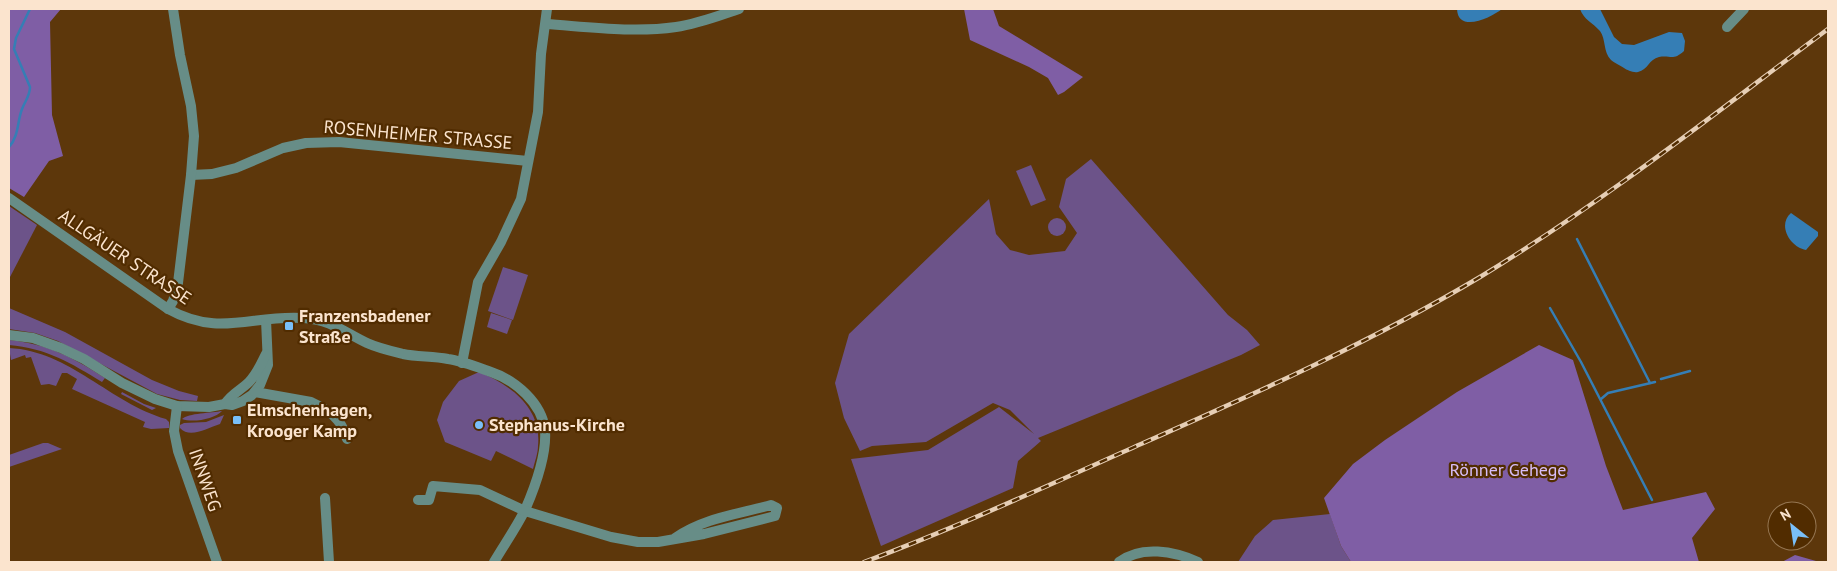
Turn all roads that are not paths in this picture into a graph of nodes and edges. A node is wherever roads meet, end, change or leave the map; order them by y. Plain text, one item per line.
1 (173, 9) edge
2 (547, 9) edge
3 (739, 9) edge
4 (1744, 9) edge
5 (546, 24) junction
6 (1727, 27) dead end
7 (528, 160) junction
8 (191, 175) junction
9 (9, 198) edge
10 (168, 309) junction
11 (266, 320) junction
12 (9, 335) edge
13 (266, 354) junction
14 (462, 363) junction
15 (255, 392) junction
16 (225, 404) junction
17 (177, 406) junction
18 (347, 438) dead end
19 (325, 498) dead end
20 (418, 500) dead end
21 (525, 510) junction
22 (675, 538) junction
23 (217, 562) edge
24 (329, 562) edge
25 (494, 562) edge
26 (1119, 562) edge
27 (1198, 562) edge

1 - 8 street
2 - 5 street
3 - 5 street
4 - 6 street
5 - 7 street
7 - 8 street, ROSENHEIMER STRASSE
7 - 14 street
8 - 10 street
9 - 10 street, ALLGÄUER STRASSE
10 - 11 street, ALLGÄUER STRASSE
11 - 13 street
11 - 14 street, ALLGÄUER STRASSE
12 - 17 street
13 - 15 street
13 - 16 street
14 - 21 street, ALLGÄUER STRASSE
15 - 16 street
15 - 18 street
16 - 17 street
17 - 23 street, INNWEG
19 - 24 street
20 - 21 street
21 - 22 street
21 - 25 street, ALLGÄUER STRASSE
22 - 22 street
26 - 27 street

